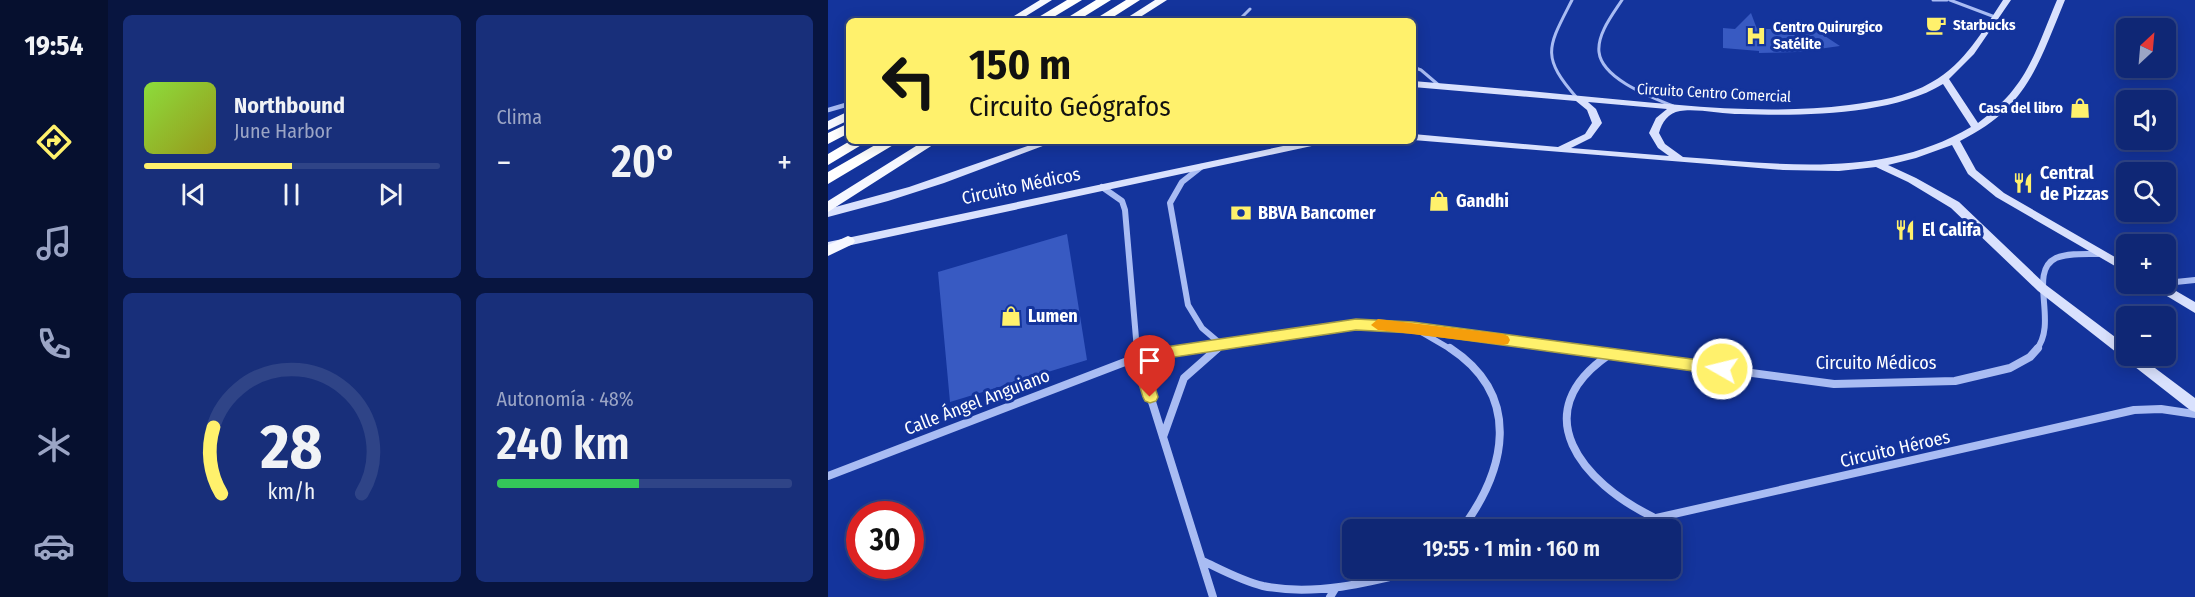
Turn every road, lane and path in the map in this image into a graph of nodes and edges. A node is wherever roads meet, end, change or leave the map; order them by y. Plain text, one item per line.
1 (1047, 0) edge
2 (1076, 0) edge
3 (1105, 0) edge
4 (1134, 0) edge
5 (1162, 0) edge
6 (1572, 0) edge
7 (1622, 0) edge
8 (1933, 0) edge
9 (1949, 0) edge
10 (2007, 0) edge
11 (2061, 0) edge
12 (1250, 9) dead end
13 (1995, 17) junction
14 (1016, 18) edge
15 (1043, 18) edge
16 (1073, 18) edge
17 (1103, 18) edge
18 (1134, 18) edge
19 (1241, 18) edge
20 (1416, 68) edge
21 (1944, 79) junction
22 (1416, 84) edge
23 (1441, 87) junction
24 (1578, 98) junction
25 (846, 105) edge
26 (1678, 108) junction
27 (828, 110) edge
28 (846, 117) edge
29 (828, 126) edge
30 (1977, 128) junction
31 (846, 129) edge
32 (1416, 137) edge
33 (828, 139) edge
34 (1954, 140) junction
35 (856, 144) edge
36 (888, 144) edge
37 (928, 144) edge
38 (1043, 144) edge
39 (1307, 144) edge
40 (1558, 149) junction
41 (828, 160) edge
42 (1684, 160) junction
43 (1876, 164) junction
44 (1202, 166) junction
45 (828, 179) edge
46 (1102, 187) junction
47 (828, 207) edge
48 (828, 213) edge
49 (848, 241) junction
50 (828, 246) edge
51 (828, 251) edge
52 (2098, 254) junction
53 (2116, 263) edge
54 (2195, 280) edge
55 (2176, 282) edge
56 (2042, 288) junction
57 (2172, 294) edge
58 (2195, 308) edge
59 (1413, 328) junction
60 (1222, 345) junction
61 (2116, 346) edge
62 (1610, 354) junction
63 (1138, 357) junction
64 (2142, 366) edge
65 (2195, 406) edge
66 (2195, 414) edge
67 (1163, 437) junction
68 (828, 476) edge
69 (1655, 518) junction
70 (1469, 519) edge
71 (1651, 519) edge
72 (1203, 561) junction
73 (1378, 579) edge
74 (1335, 589) junction
75 (1213, 597) edge
76 (1330, 597) edge

1 - 14 main road
2 - 15 highway
3 - 16 highway
4 - 17 highway
5 - 18 main road
6 - 24 lane
7 - 26 lane
8 - 9 lane
9 - 13 lane
10 - 13 main road, Circuito Centro Comercial
11 - 30 main road
12 - 19 lane
13 - 21 main road, Circuito Centro Comercial
20 - 23 lane
21 - 26 main road, Circuito Centro Comercial
21 - 30 main road
22 - 23 main road, Circuito Centro Comercial
23 - 24 main road, Circuito Centro Comercial
24 - 26 main road, Circuito Centro Comercial
24 - 40 main road
25 - 27 street
26 - 42 main road
28 - 29 main road
30 - 34 main road
31 - 33 highway
32 - 40 main road
34 - 43 main road
34 - 52 main road
35 - 41 highway
36 - 45 highway
37 - 47 main road
38 - 48 main road
39 - 44 main road, Circuito Médicos
40 - 42 main road
42 - 43 main road
43 - 56 main road
44 - 46 main road, Circuito Médicos
44 - 60 street, Circuito Médicos
46 - 49 main road, Circuito Médicos
46 - 63 street
49 - 50 main road, Circuito Médicos
49 - 51 main road
52 - 53 main road
52 - 56 street
54 - 55 street
56 - 61 main road
56 - 62 street, Circuito Médicos
57 - 58 main road
59 - 60 street, Circuito Médicos
59 - 62 street, Circuito Médicos
59 - 70 street
60 - 63 street, Circuito Médicos
60 - 67 street
62 - 69 street
63 - 67 street
63 - 68 street, Calle Ángel Anguiano
64 - 65 main road
66 - 69 street, Circuito Héroes
67 - 72 street
69 - 71 street, Circuito Héroes
72 - 74 street
72 - 75 street
73 - 74 street
74 - 76 street

